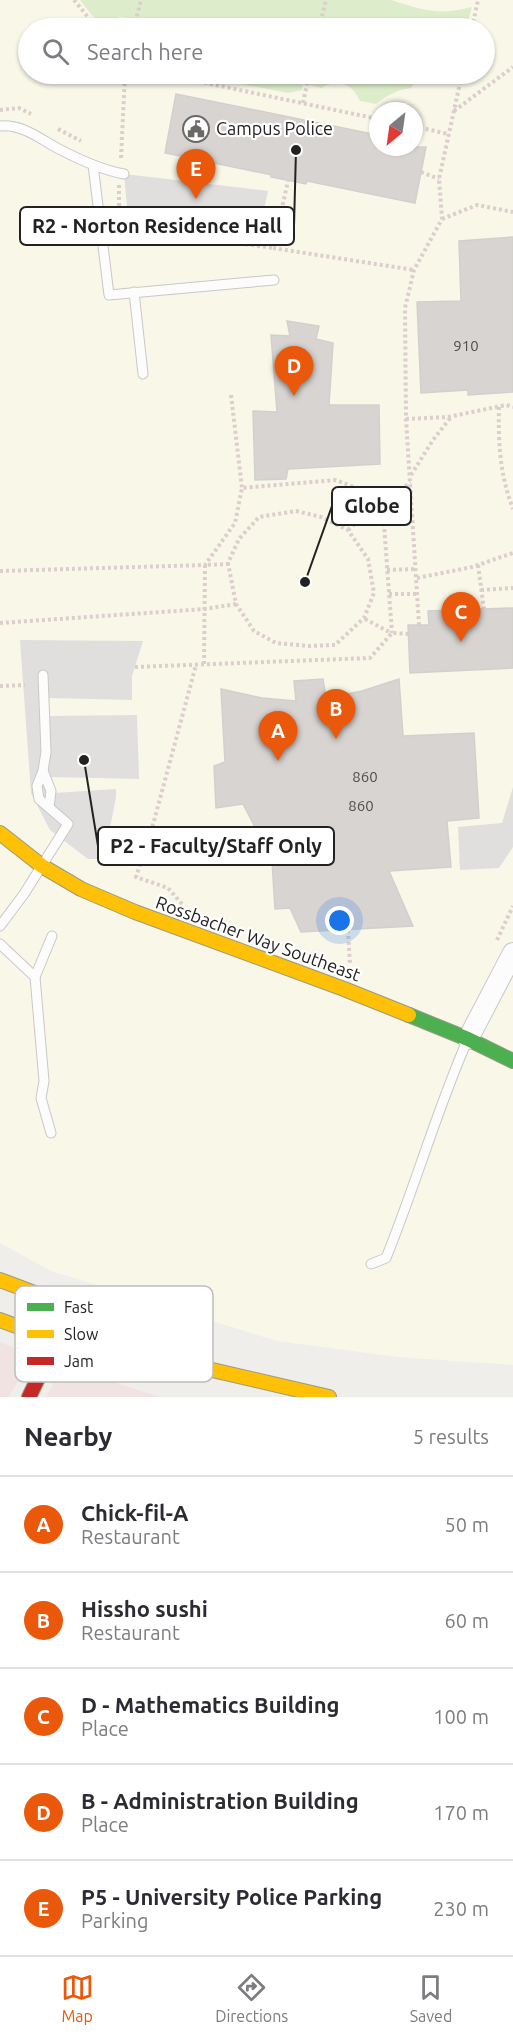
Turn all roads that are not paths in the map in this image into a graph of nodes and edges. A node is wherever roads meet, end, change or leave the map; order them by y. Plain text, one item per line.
1 (0, 126) edge
2 (93, 165) junction
3 (124, 174) dead end
4 (274, 280) dead end
5 (134, 292) junction
6 (143, 374) dead end
7 (43, 675) dead end
8 (0, 833) edge
9 (42, 866) junction
10 (0, 926) edge
11 (52, 936) dead end
12 (0, 944) edge
13 (513, 953) edge
14 (35, 977) junction
15 (468, 1039) junction
16 (513, 1061) edge
17 (51, 1133) dead end
18 (371, 1264) dead end
19 (0, 1280) edge
20 (16, 1286) edge
21 (0, 1320) edge
22 (15, 1326) edge
23 (213, 1371) edge
24 (36, 1382) edge
25 (29, 1397) edge
26 (329, 1397) edge

1 - 2 lane
2 - 3 lane
2 - 5 lane
4 - 5 lane
5 - 6 lane
7 - 9 lane
8 - 9 main road, Rossbacher Way Southeast
9 - 10 lane
9 - 15 main road, Rossbacher Way Southeast
11 - 14 lane
12 - 14 lane
13 - 15 street
14 - 17 lane
15 - 16 main road, Rossbacher Way Southeast
15 - 18 lane
19 - 20 main road
21 - 22 main road
23 - 26 main road
24 - 25 main road

